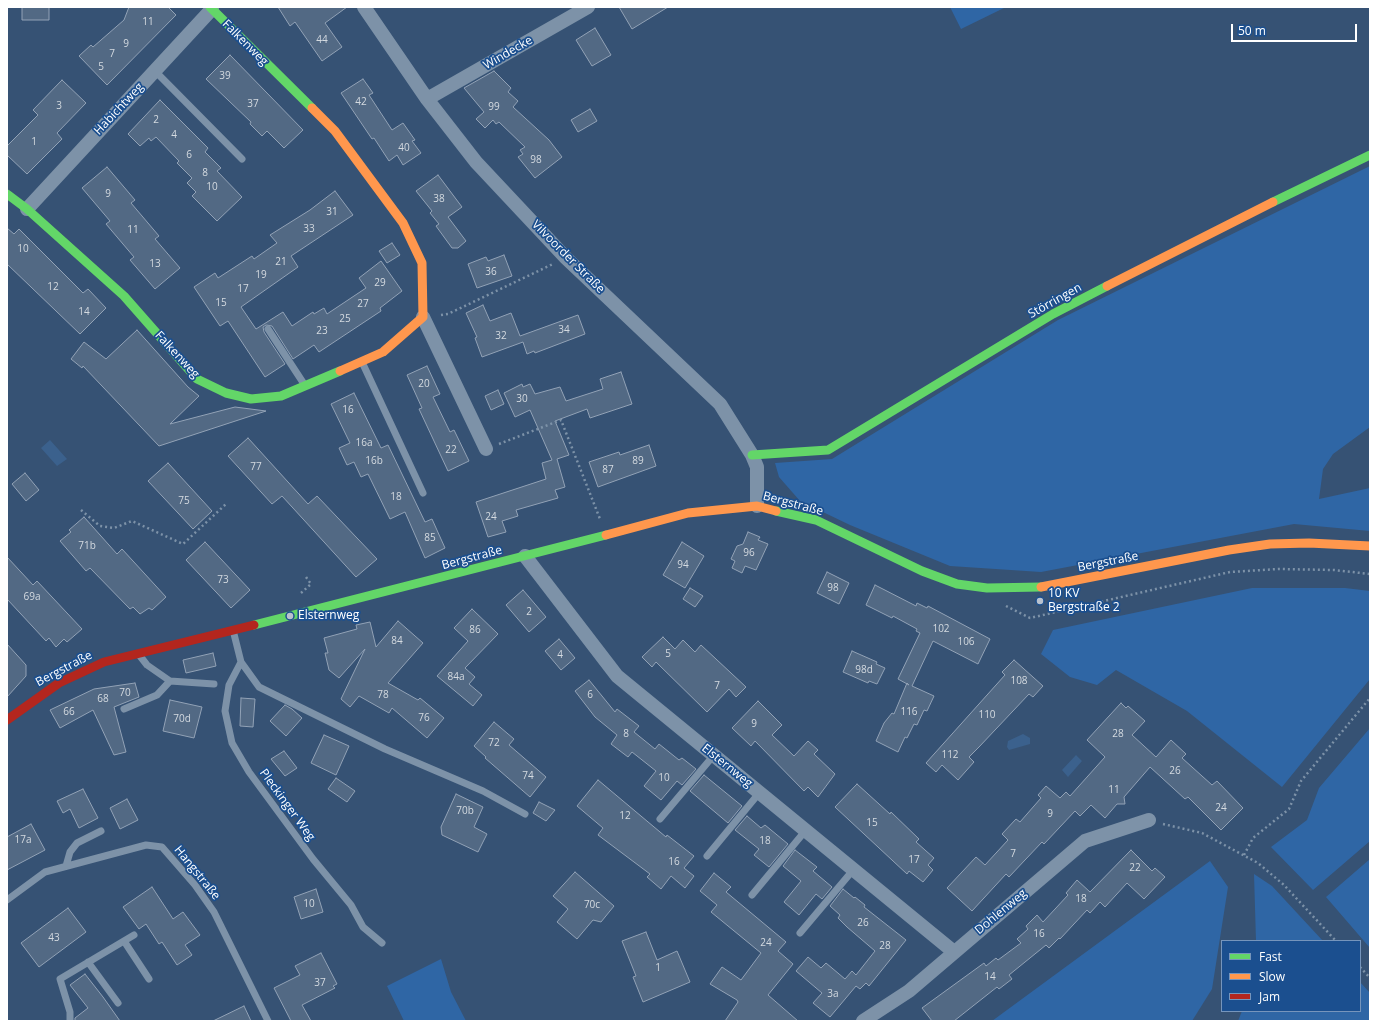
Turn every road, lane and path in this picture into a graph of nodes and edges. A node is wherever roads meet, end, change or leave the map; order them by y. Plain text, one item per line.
1 (364, 7) edge
2 (588, 7) edge
3 (211, 8) edge
4 (155, 71) junction
5 (427, 99) junction
6 (1370, 155) edge
7 (242, 159) dead end
8 (7, 194) edge
9 (27, 210) junction
10 (566, 258) junction
11 (423, 317) junction
12 (268, 329) dead end
13 (362, 362) junction
14 (306, 386) junction
15 (486, 449) joint
16 (752, 455) junction
17 (423, 493) dead end
18 (226, 504) dead end
19 (757, 506) junction
20 (81, 510) dead end
21 (597, 511) dead end
22 (1370, 546) edge
23 (524, 556) junction
24 (1370, 574) edge
25 (306, 577) dead end
26 (987, 588) junction
27 (297, 598) dead end
28 (233, 630) junction
29 (138, 653) junction
30 (241, 662) junction
31 (170, 681) junction
32 (214, 684) dead end
33 (1370, 698) edge
34 (124, 709) dead end
35 (7, 720) edge
36 (714, 755) junction
37 (760, 792) junction
38 (524, 814) dead end
39 (660, 819) dead end
40 (1149, 820) joint
41 (806, 830) junction
42 (101, 831) dead end
43 (1244, 855) junction
44 (707, 856) dead end
45 (66, 866) junction
46 (854, 869) junction
47 (752, 895) dead end
48 (7, 900) edge
49 (800, 934) dead end
50 (134, 935) dead end
51 (1335, 940) edge
52 (124, 941) junction
53 (382, 943) dead end
54 (954, 952) junction
55 (88, 962) junction
56 (1361, 968) edge
57 (1370, 978) edge
58 (150, 979) dead end
59 (118, 1003) dead end
60 (70, 1021) edge
61 (268, 1021) edge
62 (863, 1021) edge

1 - 5 street, Vilvoorder Straße
2 - 5 street, Windecke
3 - 4 street, Habichtweg
3 - 11 street, Falkenweg
4 - 7 lane
4 - 9 street, Habichtweg
5 - 10 street, Vilvoorder Straße
6 - 16 street, Störringen
8 - 9 street, Falkenweg
9 - 14 street, Falkenweg
10 - 11 path
10 - 16 street, Vilvoorder Straße
11 - 13 street, Falkenweg
11 - 15 street, Falkenweg
12 - 14 lane
13 - 14 street, Falkenweg
13 - 17 lane
15 - 21 path
16 - 19 street, Vilvoorder Straße
18 - 20 path
19 - 23 street, Bergstraße
19 - 26 street, Bergstraße
22 - 26 street, Bergstraße
23 - 28 street, Bergstraße
23 - 36 street, Elsternweg
24 - 26 path
25 - 27 path
28 - 29 street, Bergstraße
28 - 30 lane
29 - 31 lane
29 - 35 street, Bergstraße
30 - 38 lane
30 - 53 lane, Pleckinger Weg
31 - 32 lane
31 - 34 lane
33 - 43 path
36 - 37 street, Elsternweg
36 - 39 lane
37 - 41 street, Elsternweg
37 - 44 lane
40 - 43 path
40 - 54 street, Dohlenweg
41 - 46 street, Elsternweg
41 - 47 lane
42 - 45 lane
43 - 51 path
45 - 48 lane, Hangstraße
45 - 61 lane, Hangstraße
46 - 49 lane
46 - 54 street, Elsternweg
50 - 52 lane
52 - 55 lane
52 - 58 lane
54 - 62 street, Dohlenweg
55 - 59 lane
55 - 60 lane
56 - 57 path

